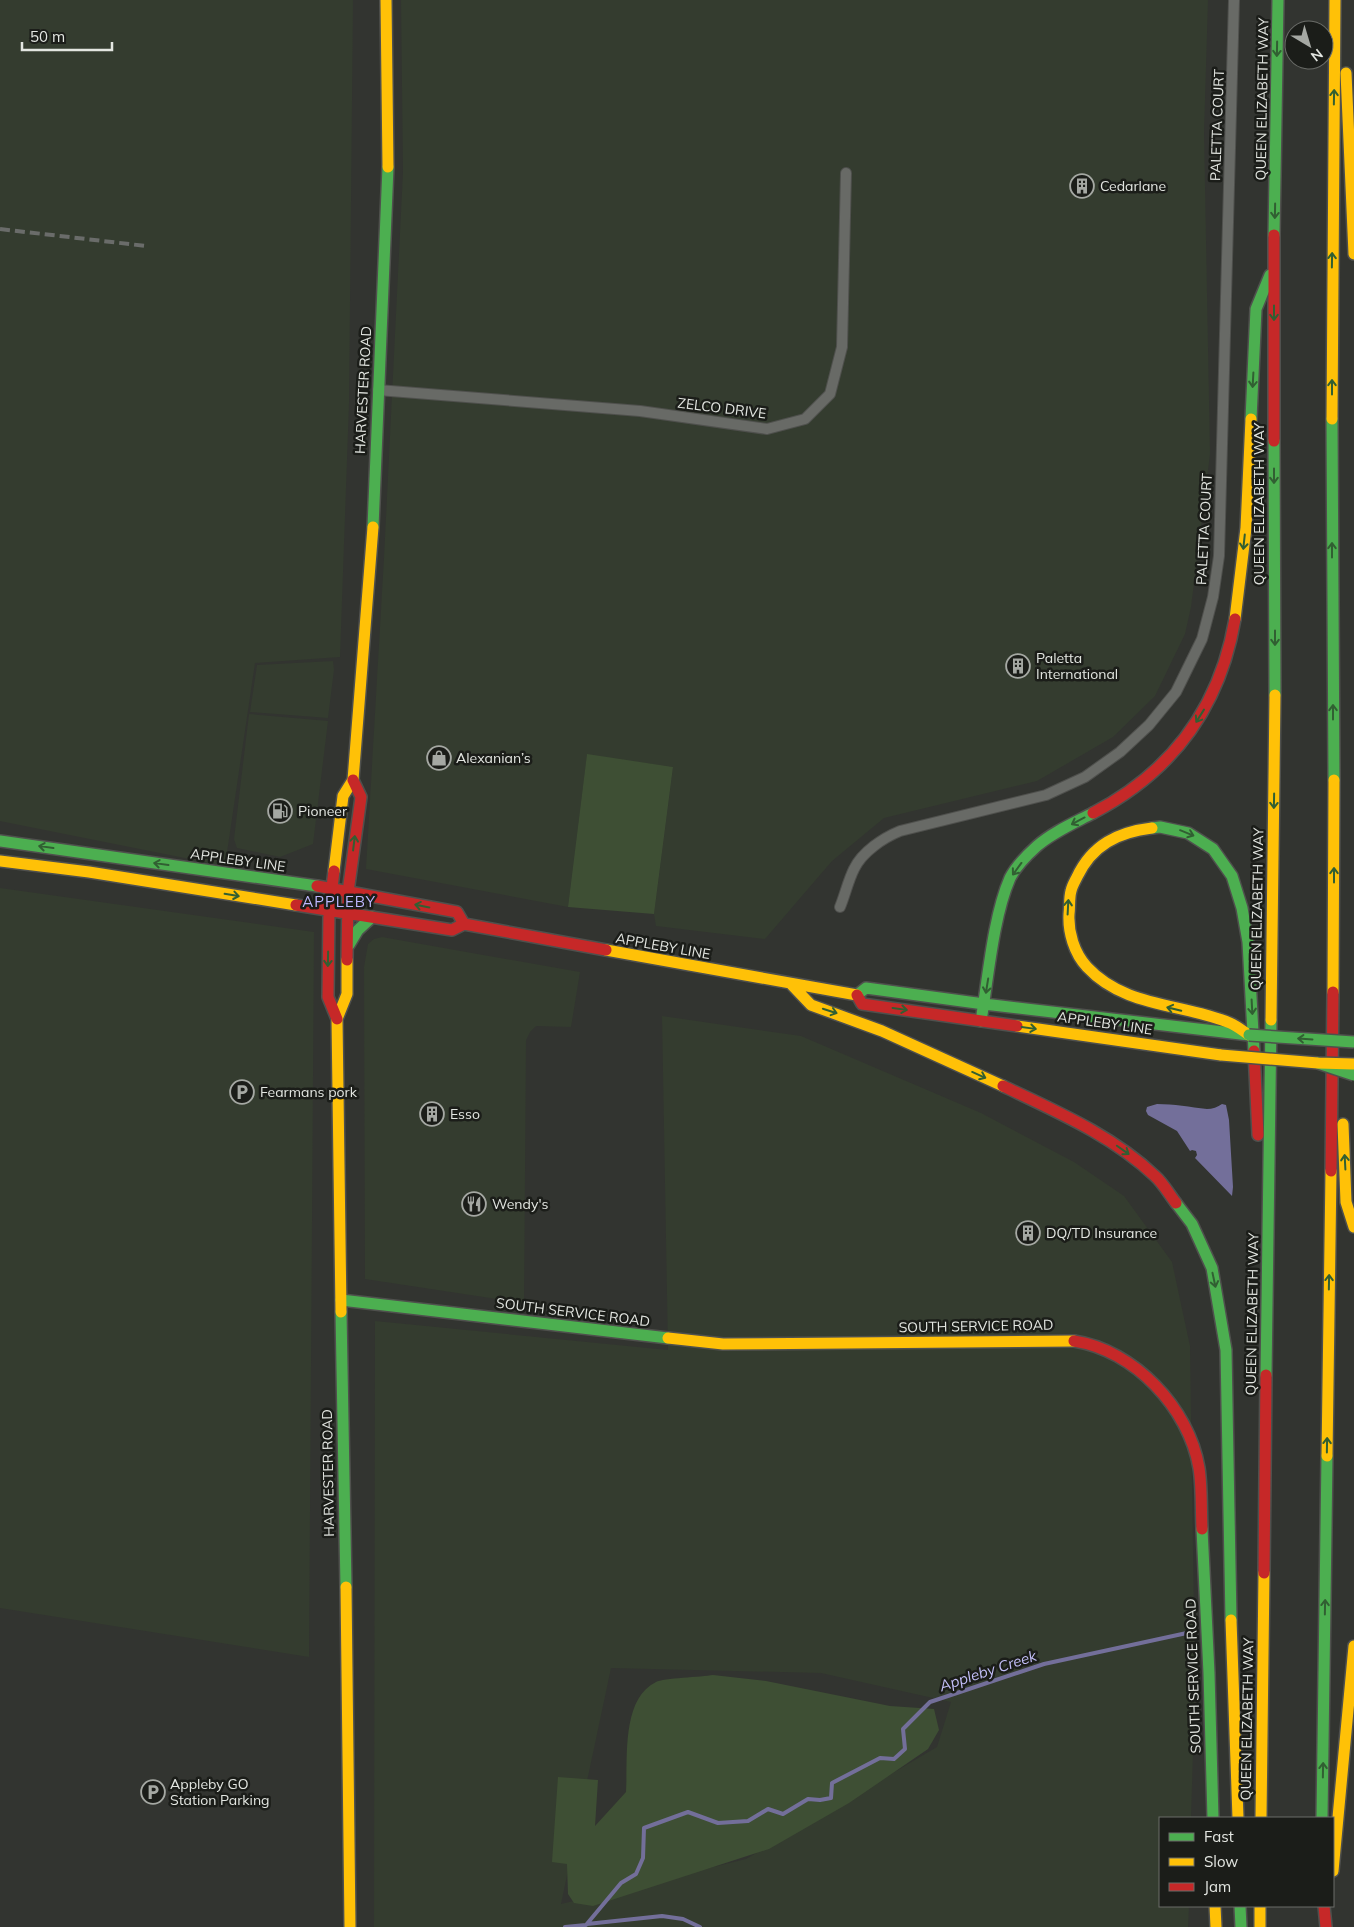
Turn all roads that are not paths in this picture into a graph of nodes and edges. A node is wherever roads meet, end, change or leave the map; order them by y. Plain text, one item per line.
1 (386, 0) edge
2 (1234, 0) edge
3 (1278, 0) edge
4 (1335, 0) edge
5 (1342, 0) edge
6 (846, 173) dead end
7 (1354, 254) edge
8 (1274, 264) junction
9 (378, 390) junction
10 (353, 780) junction
11 (0, 841) edge
12 (0, 861) edge
13 (331, 888) junction
14 (348, 892) junction
15 (840, 907) dead end
16 (329, 910) junction
17 (348, 914) junction
18 (372, 917) junction
19 (1334, 923) junction
20 (464, 924) junction
21 (348, 948) junction
22 (791, 984) junction
23 (857, 995) junction
24 (984, 1004) junction
25 (337, 1019) junction
26 (981, 1021) junction
27 (1249, 1035) junction
28 (1354, 1042) edge
29 (1318, 1063) junction
30 (1354, 1064) edge
31 (1354, 1075) edge
32 (1269, 1202) junction
33 (1354, 1227) edge
34 (341, 1300) junction
35 (1354, 1646) edge
36 (1213, 1817) edge
37 (1238, 1817) edge
38 (1261, 1817) edge
39 (1322, 1817) edge
40 (1334, 1860) edge
41 (1216, 1907) edge
42 (1240, 1907) edge
43 (1260, 1907) edge
44 (1324, 1907) edge
45 (1332, 1907) edge
46 (350, 1927) edge
47 (1216, 1927) edge
48 (1241, 1927) edge
49 (1260, 1927) edge
50 (1326, 1927) edge
51 (1332, 1927) edge

1 - 9 main road, HARVESTER ROAD
2 - 15 street, PALETTA COURT
3 -> 8 main road, QUEEN ELIZABETH WAY
19 -> 4 main road
5 - 7 main road
6 - 9 street, ZELCO DRIVE
8 -> 24 main road
8 -> 32 main road, QUEEN ELIZABETH WAY
9 - 10 main road, HARVESTER ROAD
10 - 13 main road, HARVESTER ROAD
14 -> 10 main road, HARVESTER ROAD
13 -> 11 main road, APPLEBY LINE
12 -> 16 main road, APPLEBY LINE
13 - 14 main road, APPLEBY LINE
13 - 16 main road, HARVESTER ROAD
14 - 17 main road, HARVESTER ROAD
20 -> 14 main road, APPLEBY LINE
16 - 17 main road, APPLEBY LINE
16 -> 25 main road, HARVESTER ROAD
17 - 18 main road, APPLEBY LINE
17 - 21 main road, HARVESTER ROAD
18 - 20 main road, APPLEBY LINE
18 - 21 main road
33 -> 19 main road
39 -> 19 main road
20 - 22 main road, APPLEBY LINE
21 - 25 main road, HARVESTER ROAD
22 - 23 main road, APPLEBY LINE
22 -> 37 main road
23 - 24 main road, APPLEBY LINE
23 -> 26 main road, APPLEBY LINE
24 - 26 main road
24 - 27 main road, APPLEBY LINE
25 - 34 main road, HARVESTER ROAD
26 -> 29 main road, APPLEBY LINE, bridge
28 -> 27 main road, APPLEBY LINE, bridge
27 -> 32 main road
29 - 30 main road, APPLEBY LINE, bridge
29 - 31 main road, bridge
32 - 38 main road, QUEEN ELIZABETH WAY
34 - 36 main road, SOUTH SERVICE ROAD
34 - 46 main road, HARVESTER ROAD
35 - 40 main road
41 - 47 main road
42 - 48 main road
43 - 49 main road
44 - 50 main road
45 - 51 main road

